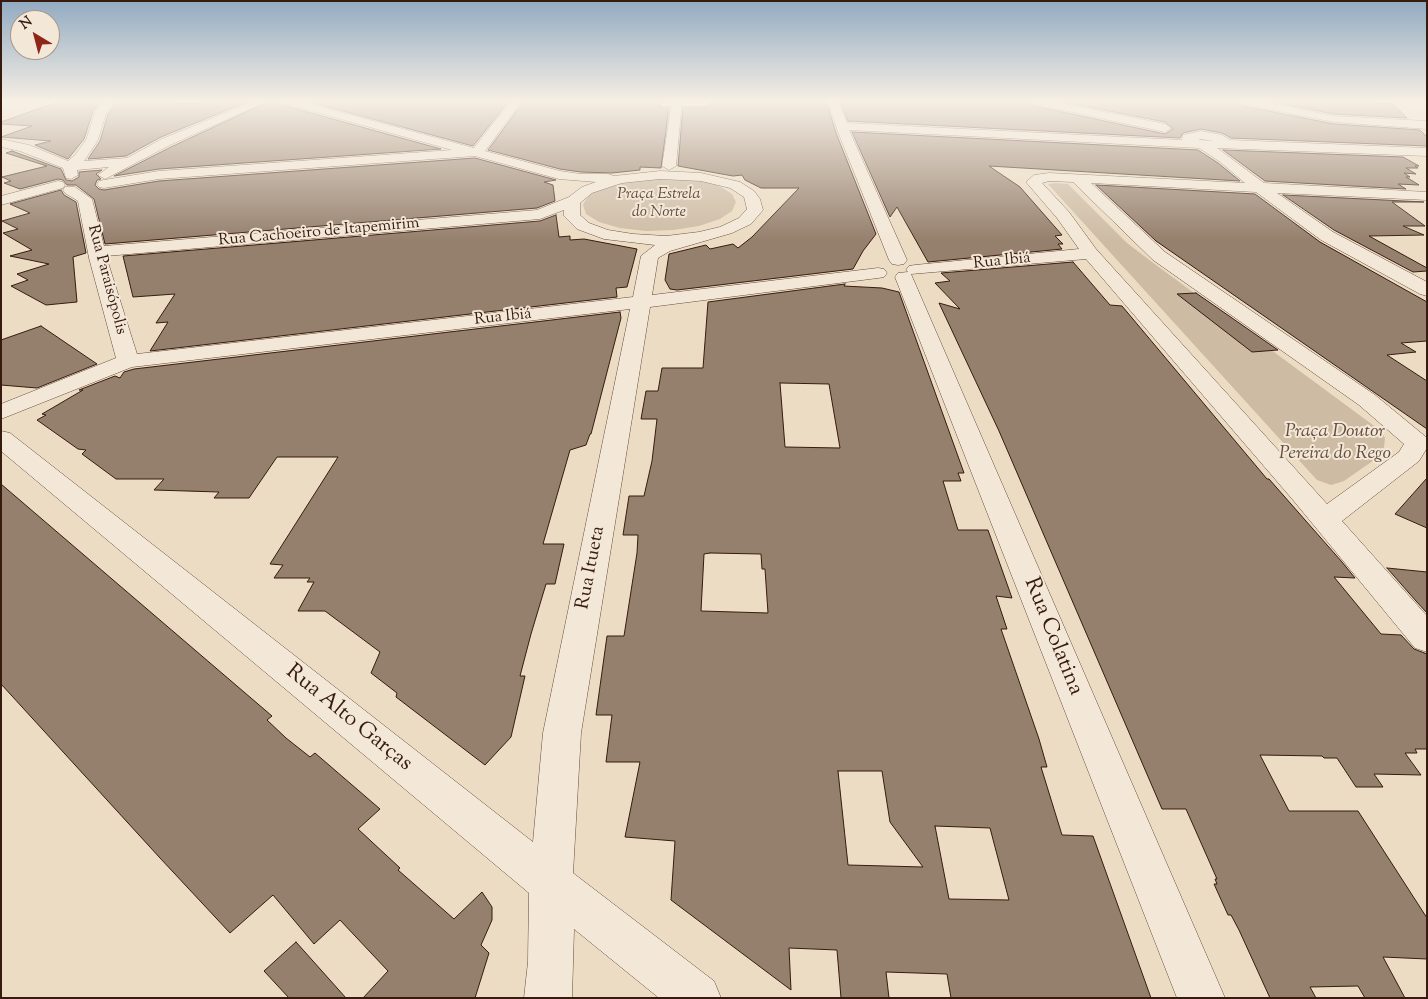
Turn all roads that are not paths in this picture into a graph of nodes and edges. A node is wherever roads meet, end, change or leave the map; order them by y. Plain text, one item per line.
1 (20, 148) edge
2 (46, 148) edge
3 (87, 148) edge
4 (155, 148) edge
5 (461, 148) edge
6 (480, 148) edge
7 (671, 148) edge
8 (850, 148) edge
9 (1209, 148) edge
10 (1223, 148) edge
11 (1334, 148) edge
12 (26, 149) junction
13 (477, 152) junction
14 (1427, 152) edge
15 (1224, 158) junction
16 (134, 159) junction
17 (669, 166) junction
18 (559, 175) junction
19 (633, 177) junction
20 (698, 177) junction
21 (1078, 179) junction
22 (104, 180) junction
23 (69, 185) junction
24 (1259, 187) junction
25 (1427, 196) edge
26 (7, 199) edge
27 (574, 200) junction
28 (540, 214) junction
29 (578, 223) junction
30 (701, 237) junction
31 (621, 238) junction
32 (97, 252) junction
33 (1090, 253) junction
34 (650, 256) junction
35 (898, 270) junction
36 (1427, 290) edge
37 (642, 302) junction
38 (128, 361) junction
39 (1, 412) edge
40 (1, 438) edge
41 (1422, 443) edge
42 (1325, 519) junction
43 (1427, 639) edge
44 (551, 883) junction
45 (548, 998) edge
46 (697, 998) edge
47 (1201, 998) edge

1 - 12 street
2 - 12 street
3 - 23 street
4 - 16 street
5 - 13 street
6 - 13 street
7 - 17 street
8 - 35 street, Rua Colatina
9 - 15 street
10 - 15 street
11 - 14 street
12 - 23 street
13 - 18 street
13 - 22 street
15 - 24 street
16 - 22 street
16 - 23 street
17 - 19 street
17 - 20 street
18 - 19 street
18 - 27 street
19 - 20 street
19 - 27 street
20 - 30 street
21 - 24 street
21 - 33 street
21 - 41 street
22 - 23 street, Rua Paraisópolis
22 - 23 street
23 - 26 street
23 - 32 street, Rua Paraisópolis
24 - 25 street
24 - 36 street
27 - 28 street, Rua Cachoeiro de Itapemirim
27 - 29 street
28 - 29 street, Rua Cachoeiro de Itapemirim
28 - 32 street, Rua Cachoeiro de Itapemirim
29 - 31 street
30 - 31 street
30 - 34 street
31 - 34 street
32 - 38 street, Rua Paraisópolis
33 - 35 street, Rua Ibiá
33 - 42 street
34 - 37 street, Rua Itueta
35 - 37 street, Rua Ibiá
35 - 47 street, Rua Colatina
37 - 38 street, Rua Ibiá
37 - 44 street, Rua Itueta
38 - 39 street, Rua Ibiá
40 - 44 street, Rua Alto Garças
41 - 42 street
42 - 43 street
44 - 45 street, Rua Itueta
44 - 46 street, Rua Alto Garças

